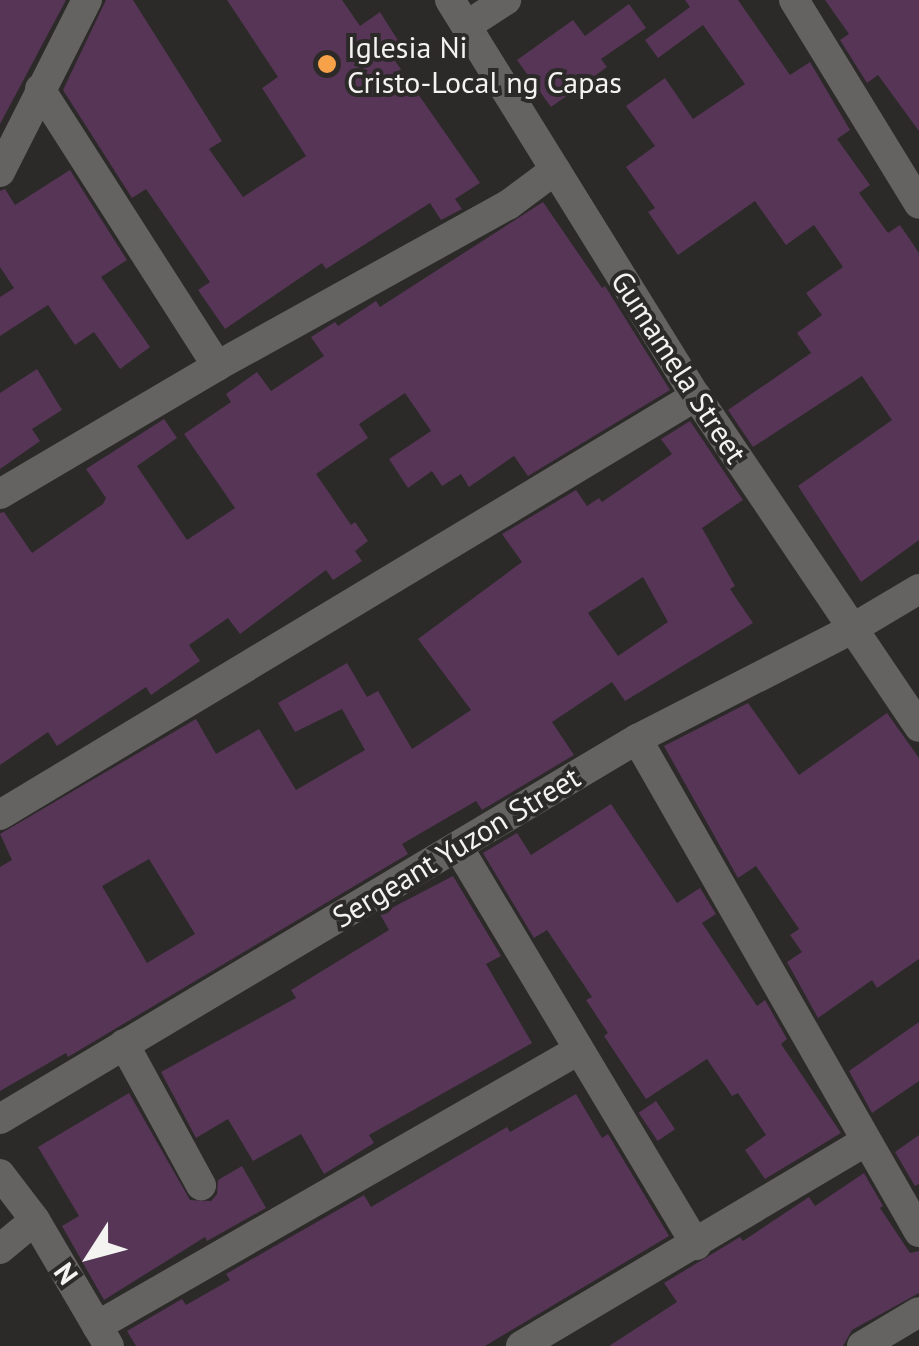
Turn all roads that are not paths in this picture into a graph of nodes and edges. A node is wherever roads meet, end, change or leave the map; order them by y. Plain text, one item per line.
1 (87, 0) edge
2 (506, 0) edge
3 (794, 0) edge
4 (458, 13) edge
5 (40, 89) junction
6 (555, 170) junction
7 (0, 172) edge
8 (919, 204) edge
9 (217, 366) junction
10 (696, 396) junction
11 (0, 494) edge
12 (919, 589) edge
13 (850, 630) junction
14 (919, 727) edge
15 (637, 739) junction
16 (0, 815) edge
17 (458, 847) junction
18 (124, 1044) junction
19 (577, 1051) junction
20 (0, 1119) edge
21 (866, 1142) junction
22 (0, 1174) edge
23 (200, 1184) dead end
24 (35, 1220) junction
25 (919, 1232) edge
26 (696, 1245) junction
27 (0, 1249) edge
28 (919, 1312) edge
29 (103, 1336) edge
30 (521, 1346) edge
31 (862, 1346) edge

1 - 5 street
2 - 4 street
3 - 8 street
4 - 6 street, Gumamela Street
5 - 7 street
5 - 9 street
6 - 9 street
6 - 10 street, Gumamela Street
9 - 11 street
10 - 13 street, Gumamela Street
10 - 16 street
12 - 13 street, Sergeant Yuzon Street
13 - 14 street, Gumamela Street
13 - 15 street, Sergeant Yuzon Street
15 - 17 street, Sergeant Yuzon Street
15 - 21 street
17 - 18 street, Sergeant Yuzon Street
17 - 19 street
18 - 20 street, Sergeant Yuzon Street
18 - 23 street
19 - 26 street
19 - 29 street
21 - 25 street
21 - 26 street
22 - 24 street
24 - 27 street
24 - 29 street
26 - 30 street
28 - 31 street

